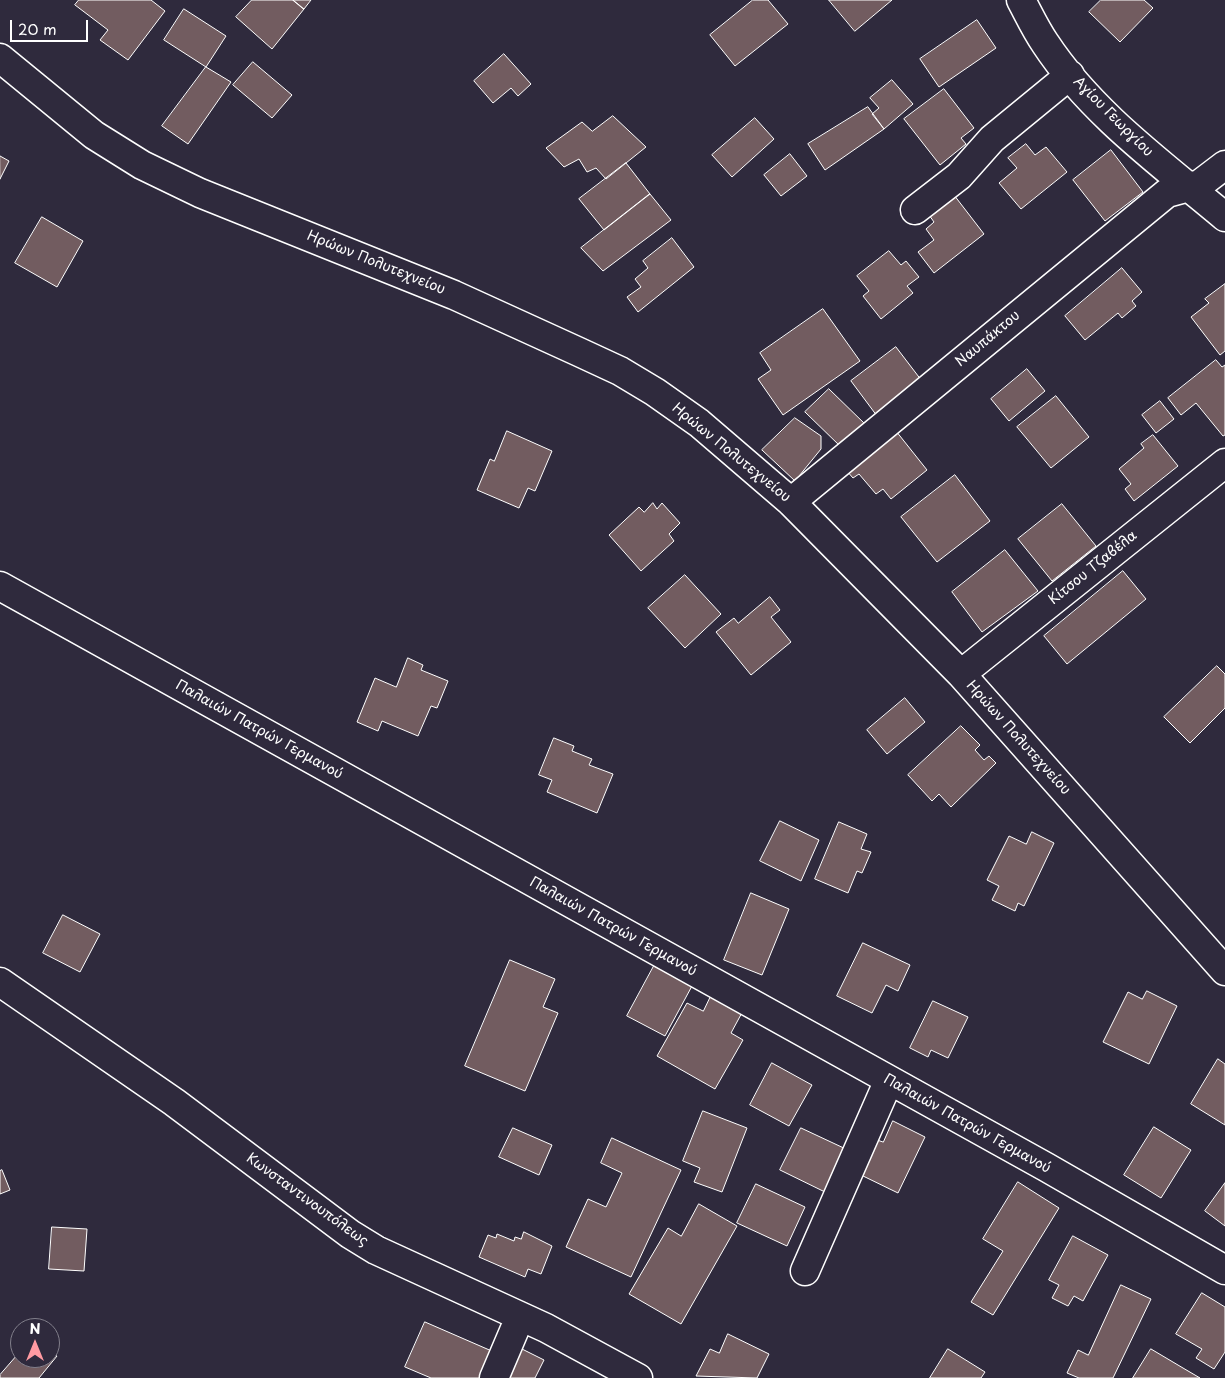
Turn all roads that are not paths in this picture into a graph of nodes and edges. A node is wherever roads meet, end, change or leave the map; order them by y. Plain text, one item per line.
1 (1021, 0) edge
2 (0, 58) edge
3 (1070, 74) junction
4 (1225, 165) edge
5 (1190, 188) junction
6 (915, 210) dead end
7 (1225, 217) edge
8 (1225, 463) edge
9 (791, 502) junction
10 (0, 586) edge
11 (961, 674) junction
12 (1225, 971) edge
13 (0, 982) edge
14 (889, 1080) junction
15 (1225, 1270) edge
16 (805, 1271) dead end
17 (520, 1317) junction
18 (494, 1378) edge
19 (638, 1378) edge

1 - 3 street, Αγίου Γεωργίου
2 - 9 street, Ηρώων Πολυτεχνείου
3 - 5 street, Αγίου Γεωργίου
3 - 6 street
4 - 5 street, Ναυπάκτου
5 - 7 street, Αγίου Γεωργίου
5 - 9 street, Ναυπάκτου
8 - 11 street, Κίτσου Τζαβέλα
9 - 11 street, Ηρώων Πολυτεχνείου
10 - 14 street, Παλαιών Πατρών Γερμανού
11 - 12 street, Ηρώων Πολυτεχνείου
13 - 17 street, Κωνσταντινουπόλεως
14 - 15 street, Παλαιών Πατρών Γερμανού
14 - 16 street
17 - 18 street
17 - 19 street, Κωνσταντινουπόλεως

